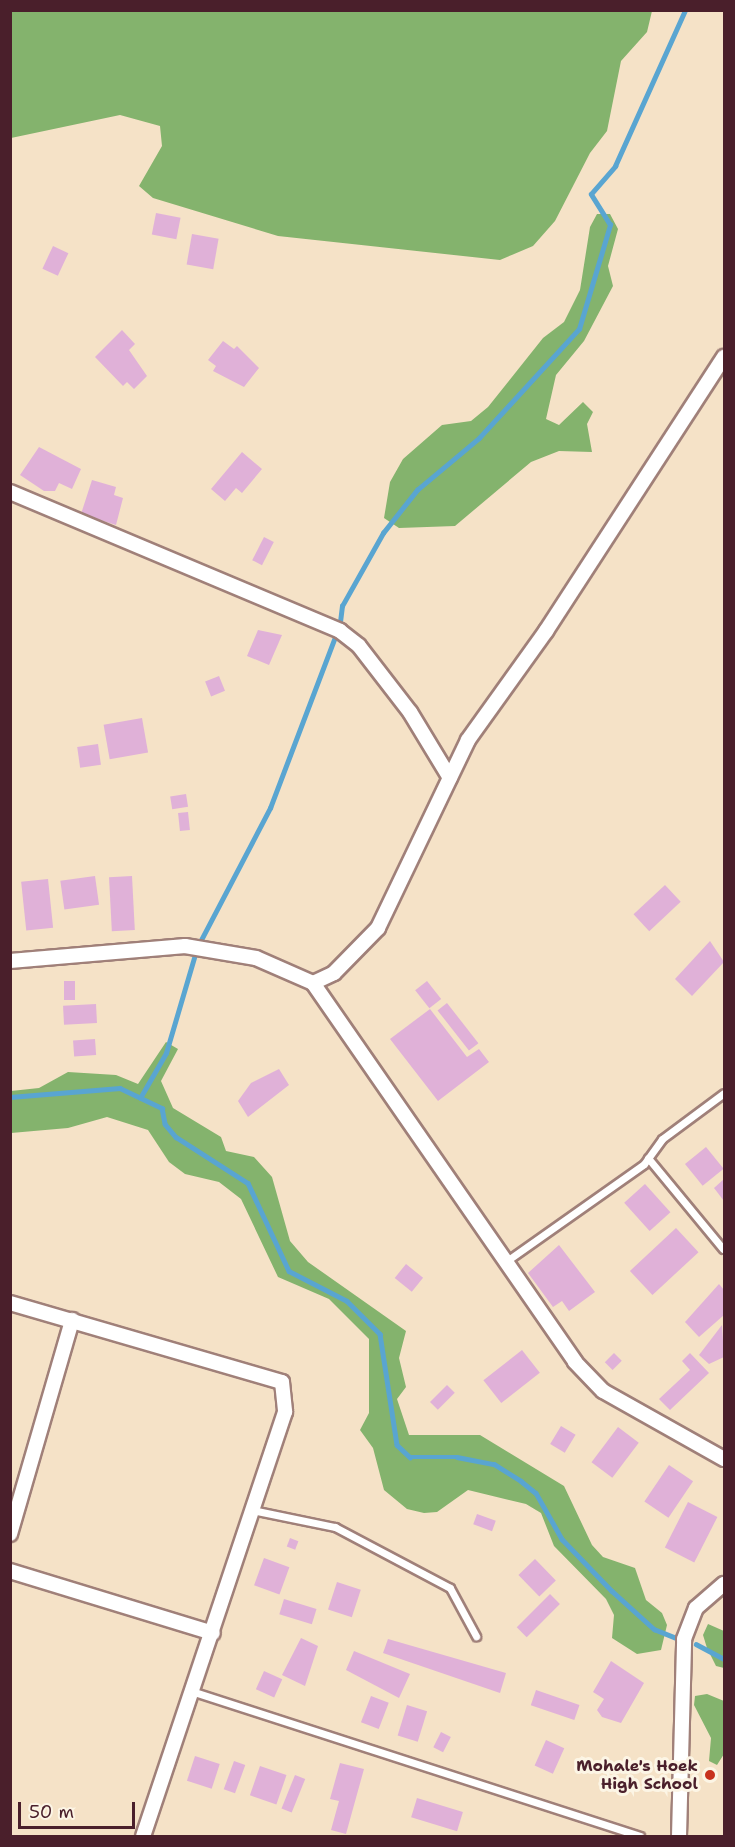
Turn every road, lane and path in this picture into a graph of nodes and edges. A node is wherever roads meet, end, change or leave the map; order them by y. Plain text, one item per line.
1 (724, 357) edge
2 (10, 492) edge
3 (450, 778) junction
4 (10, 961) edge
5 (313, 983) junction
6 (724, 1093) edge
7 (648, 1158) junction
8 (723, 1249) edge
9 (508, 1260) junction
10 (10, 1303) edge
11 (72, 1320) junction
12 (724, 1459) edge
13 (249, 1509) junction
14 (10, 1533) edge
15 (10, 1571) edge
16 (721, 1591) edge
17 (213, 1633) junction
18 (476, 1636) dead end
19 (191, 1691) junction
20 (143, 1836) edge
21 (640, 1836) edge
22 (679, 1836) edge

1 - 3 street
2 - 3 street
3 - 5 street
4 - 5 street
5 - 9 street
6 - 7 lane
7 - 8 lane
7 - 9 lane
9 - 12 street
10 - 11 street
11 - 13 street
11 - 14 street
13 - 17 street
13 - 18 lane
15 - 17 street
16 - 22 street
17 - 19 street
19 - 20 street
19 - 21 lane

